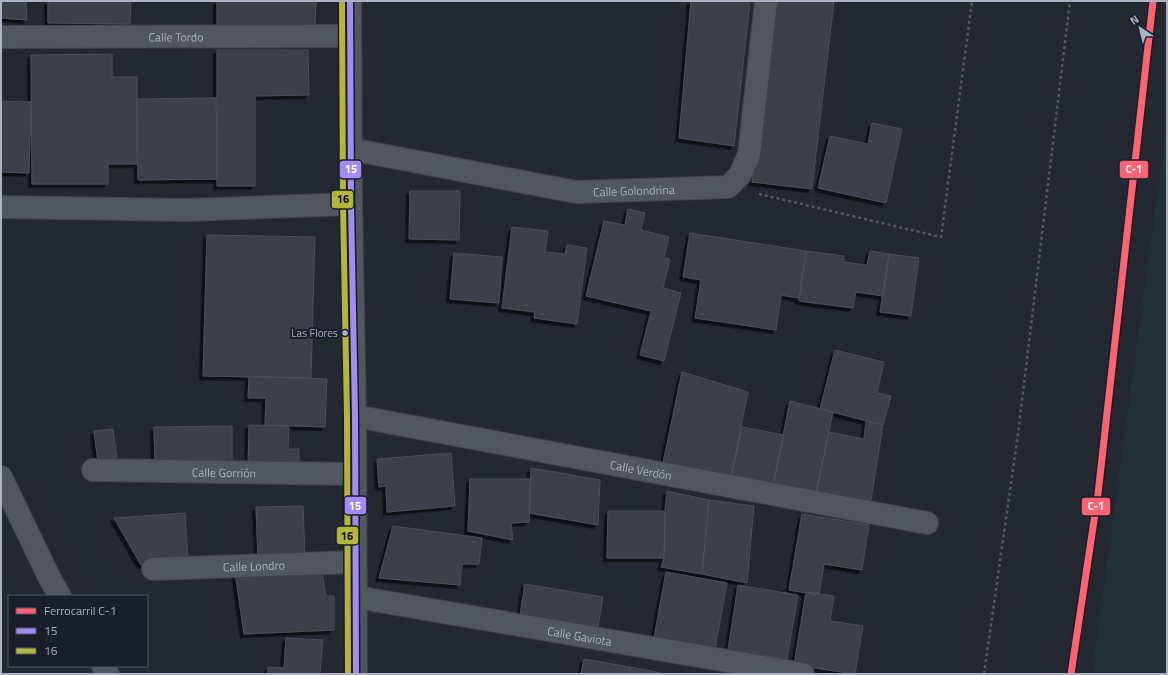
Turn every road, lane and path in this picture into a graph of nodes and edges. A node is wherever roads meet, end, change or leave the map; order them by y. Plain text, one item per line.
1 (350, 1) edge
2 (766, 1) edge
3 (972, 1) edge
4 (1070, 1) edge
5 (350, 36) junction
6 (1, 37) edge
7 (350, 149) junction
8 (728, 187) junction
9 (351, 204) junction
10 (1, 207) edge
11 (355, 416) junction
12 (93, 470) dead end
13 (354, 474) junction
14 (1, 477) edge
15 (927, 523) dead end
16 (355, 562) junction
17 (153, 570) dead end
18 (59, 595) edge
19 (356, 597) junction
20 (356, 674) edge
21 (804, 674) edge
22 (984, 674) edge

1 - 5 street
2 - 8 street
3 - 8 path
4 - 22 path
5 - 6 street, Calle Tordo
5 - 7 street
7 - 8 street, Calle Golondrina
7 - 9 street
9 - 10 street
9 - 11 street
11 - 13 street
11 - 15 street, Calle Verdón
12 - 13 street, Calle Gorrión
13 - 16 street
14 - 18 street
16 - 17 street, Calle Londro
16 - 19 street
19 - 20 street
19 - 21 street, Calle Gaviota

